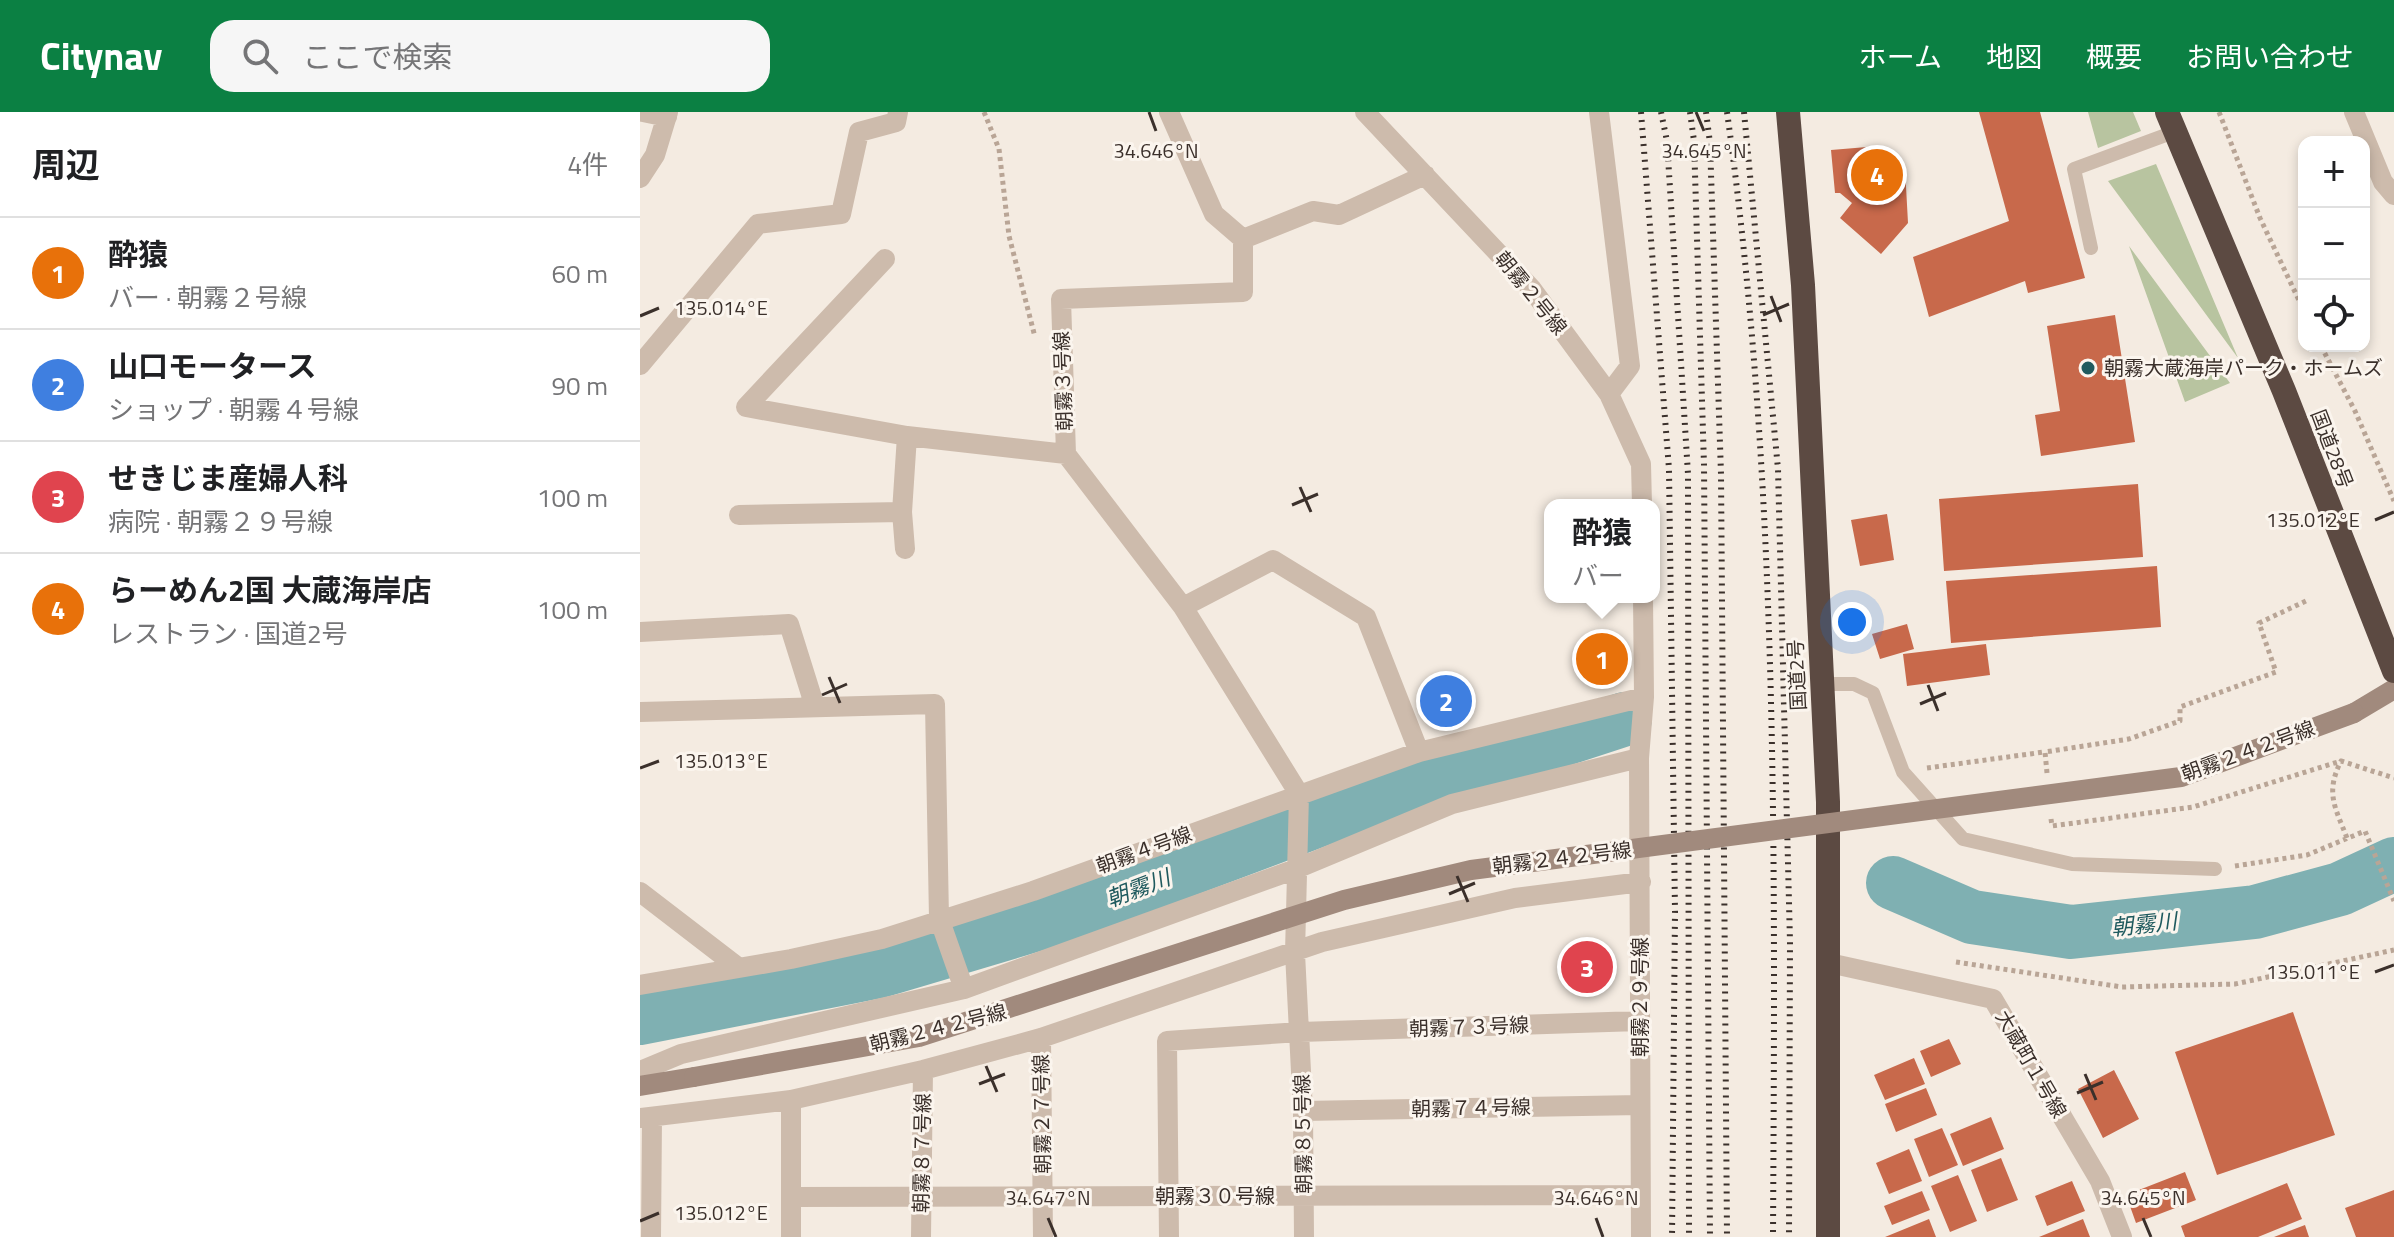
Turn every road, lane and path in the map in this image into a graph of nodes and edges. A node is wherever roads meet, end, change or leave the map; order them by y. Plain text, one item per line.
1 (643, 112) edge
2 (898, 112) edge
3 (984, 112) edge
4 (1169, 112) edge
5 (1365, 112) edge
6 (1599, 112) edge
7 (1788, 112) edge
8 (2219, 112) edge
9 (2354, 112) edge
10 (667, 115) edge
11 (2170, 122) edge
12 (1425, 175) junction
13 (640, 178) edge
14 (2394, 195) edge
15 (1243, 239) junction
16 (2091, 248) dead end
17 (885, 259) dead end
18 (2298, 298) edge
19 (1039, 351) dead end
20 (2324, 352) edge
21 (640, 365) edge
22 (1609, 394) junction
23 (907, 436) junction
24 (1066, 454) junction
25 (1642, 499) edge
26 (2394, 501) edge
27 (902, 512) junction
28 (739, 515) dead end
29 (905, 549) dead end
30 (2308, 600) dead end
31 (1643, 603) edge
32 (1183, 607) junction
33 (2259, 623) dead end
34 (640, 632) edge
35 (2394, 671) edge
36 (1822, 684) junction
37 (2394, 689) edge
38 (1643, 704) junction
39 (815, 707) junction
40 (640, 712) edge
41 (1640, 749) junction
42 (1419, 752) junction
43 (2045, 752) dead end
44 (1903, 772) junction
45 (2394, 778) edge
46 (1299, 799) junction
47 (2347, 838) junction
48 (1296, 869) junction
49 (2215, 869) joint
50 (1641, 882) junction
51 (640, 892) edge
52 (2394, 901) edge
53 (940, 923) junction
54 (2394, 950) edge
55 (1295, 953) junction
56 (1941, 960) dead end
57 (1829, 963) junction
58 (739, 968) junction
59 (640, 985) edge
60 (964, 989) junction
61 (1639, 1021) junction
62 (1300, 1032) junction
63 (1041, 1038) junction
64 (923, 1070) junction
65 (640, 1071) edge
66 (640, 1086) edge
67 (791, 1100) junction
68 (1640, 1105) junction
69 (1303, 1111) junction
70 (646, 1118) edge
71 (1168, 1195) junction
72 (1639, 1195) junction
73 (1304, 1196) junction
74 (792, 1197) junction
75 (921, 1198) junction
76 (1042, 1198) junction
77 (651, 1237) edge
78 (791, 1237) edge
79 (921, 1237) edge
80 (1043, 1237) edge
81 (1169, 1237) edge
82 (1304, 1237) edge
83 (1641, 1237) edge
84 (1828, 1237) edge
85 (2122, 1237) edge

1 - 10 street
2 - 21 street
3 - 19 path
4 - 15 street
5 - 12 street, 朝霧２号線
6 - 22 street
7 - 36 highway, 国道2号
8 - 18 path
9 - 14 street
10 - 13 street
11 - 16 lane
11 - 35 highway, 国道28号
12 - 15 street
12 - 22 street, 朝霧２号線
15 - 24 street, 朝霧３号線
17 - 23 street
20 - 26 path
22 - 25 street, 朝霧２号線
23 - 24 street
23 - 27 street
24 - 32 street, 朝霧３号線
27 - 28 street
27 - 29 street
30 - 33 path
31 - 38 street
32 - 42 street
32 - 46 street, 朝霧３号線
34 - 39 street
36 - 44 lane
36 - 57 highway, 国道2号
37 - 66 street, 朝霧２４２号線, bridge
38 - 41 street, 朝霧２９号線
38 - 42 street, 朝霧４号線
39 - 40 street
39 - 53 street
41 - 48 street
41 - 50 street, 朝霧２９号線
42 - 46 street, 朝霧４号線
43 - 44 path
44 - 49 lane
45 - 47 path
46 - 48 street
46 - 53 street, 朝霧４号線
47 - 49 path
47 - 52 path
48 - 55 street, 朝霧８５号線
48 - 60 street
50 - 55 street
50 - 61 street, 朝霧２９号線
51 - 58 street
53 - 58 street, 朝霧４号線
53 - 60 street
54 - 56 path
55 - 62 street, 朝霧８５号線
55 - 63 street
57 - 84 highway, 国道2号
57 - 85 street, 大蔵町１号線
58 - 59 street, 朝霧４号線
60 - 65 street
61 - 62 street, 朝霧７３号線
61 - 68 street, 朝霧２９号線
62 - 69 street, 朝霧８５号線
62 - 71 street
63 - 64 street
63 - 76 street, 朝霧２７号線
64 - 67 street
64 - 75 street, 朝霧８７号線
67 - 70 street
67 - 74 street
68 - 69 street, 朝霧７４号線
68 - 72 street, 朝霧２９号線
69 - 73 street, 朝霧８５号線
70 - 77 street
71 - 73 street, 朝霧３０号線
71 - 76 street, 朝霧３０号線
71 - 81 street
72 - 73 street, 朝霧３０号線
72 - 83 street, 朝霧２９号線
73 - 82 street, 朝霧８５号線
74 - 75 street, 朝霧３０号線
74 - 78 street
75 - 76 street, 朝霧３０号線
75 - 79 street, 朝霧８７号線
76 - 80 street, 朝霧２７号線

